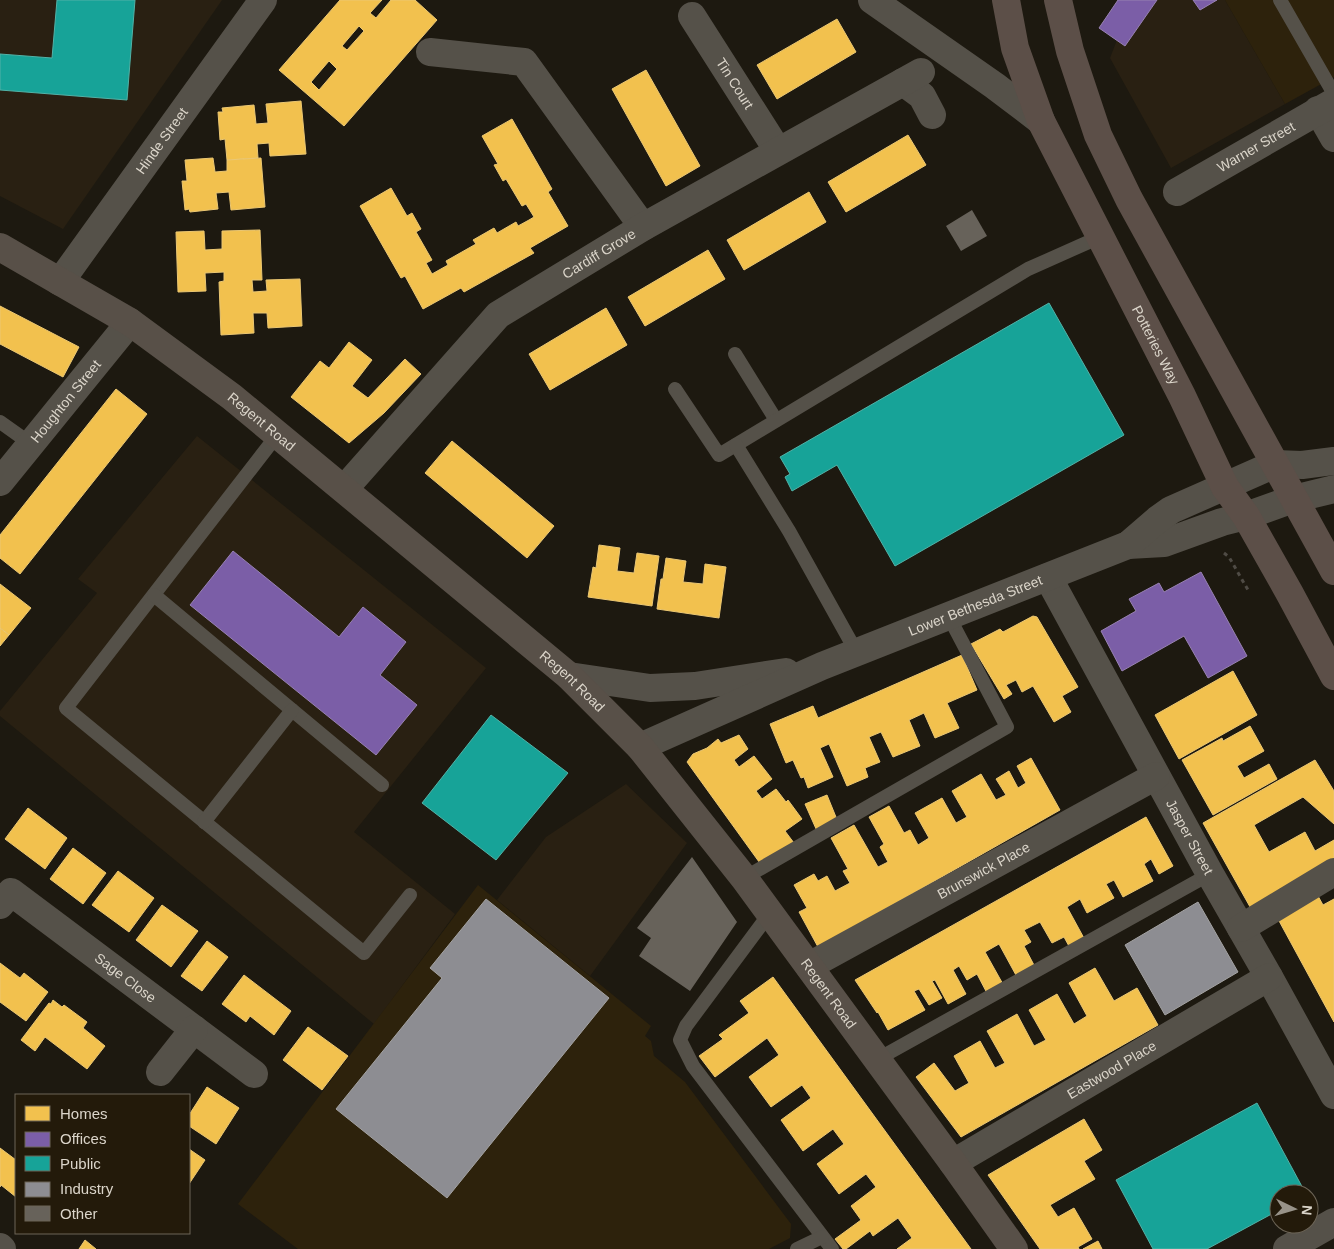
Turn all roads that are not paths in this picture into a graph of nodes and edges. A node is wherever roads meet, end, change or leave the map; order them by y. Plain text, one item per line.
1 (263, 0) edge
2 (872, 0) edge
3 (1006, 0) edge
4 (1058, 0) edge
5 (1280, 0) edge
6 (692, 16) dead end
7 (430, 52) dead end
8 (1329, 102) edge
9 (932, 114) dead end
10 (1040, 121) junction
11 (1334, 138) edge
12 (778, 151) junction
13 (1177, 192) dead end
14 (643, 227) junction
15 (1100, 237) junction
16 (0, 247) edge
17 (60, 282) junction
18 (130, 322) junction
19 (734, 354) dead end
20 (675, 389) dead end
21 (776, 420) junction
22 (0, 422) edge
23 (278, 434) junction
24 (31, 444) junction
25 (736, 445) junction
26 (1334, 461) edge
27 (1275, 464) junction
28 (0, 482) edge
29 (1225, 487) junction
30 (345, 488) junction
31 (1334, 489) edge
32 (1293, 499) junction
33 (1246, 516) junction
34 (1128, 544) junction
35 (1331, 553) edge
36 (1048, 577) junction
37 (154, 595) junction
38 (949, 617) junction
39 (857, 653) junction
40 (822, 666) junction
41 (569, 676) junction
42 (1334, 676) edge
43 (292, 710) junction
44 (640, 747) junction
45 (1156, 776) junction
46 (382, 785) dead end
47 (204, 822) junction
48 (1334, 872) edge
49 (1210, 874) junction
50 (744, 878) junction
51 (410, 895) dead end
52 (0, 905) edge
53 (770, 913) junction
54 (1241, 928) junction
55 (809, 966) junction
56 (1269, 977) junction
57 (194, 1029) junction
58 (876, 1060) junction
59 (160, 1072) dead end
60 (254, 1074) dead end
61 (1334, 1095) edge
62 (954, 1163) junction
63 (1334, 1222) edge
64 (822, 1237) junction
65 (797, 1249) edge
66 (832, 1249) edge
67 (1014, 1249) edge
68 (1287, 1249) edge

1 - 17 street, Hinde Street
2 - 10 street
3 - 10 main road, Potteries Way
4 - 27 main road
5 - 8 lane
6 - 12 street, Tin Court
7 - 14 street
8 - 11 street
8 - 13 street, Warner Street
9 - 12 street, Cardiff Grove
10 - 15 main road, Potteries Way
12 - 14 street, Cardiff Grove
14 - 30 street, Cardiff Grove
15 - 21 lane
15 - 29 main road, Potteries Way
16 - 17 street, Regent Road
17 - 18 street, Regent Road
18 - 23 street, Regent Road
18 - 24 street, Houghton Street
19 - 21 lane
20 - 25 lane
21 - 25 lane
22 - 24 lane
23 - 30 street, Regent Road
23 - 37 lane
24 - 28 street, Houghton Street
25 - 39 lane
26 - 27 street
27 - 29 street, Lower Bethesda Street
27 - 32 main road
29 - 33 main road, Potteries Way
29 - 34 street, Lower Bethesda Street
30 - 41 street, Regent Road
31 - 32 street, Lower Bethesda Street
32 - 33 street, Lower Bethesda Street
32 - 35 main road
33 - 34 street, Lower Bethesda Street
33 - 42 main road, Potteries Way
34 - 36 street, Lower Bethesda Street
36 - 38 street, Lower Bethesda Street
36 - 45 street, Jasper Street
37 - 43 lane
37 - 47 lane
38 - 39 street, Lower Bethesda Street
38 - 50 lane
39 - 40 street, Lower Bethesda Street
40 - 41 street, Lower Bethesda Street
40 - 44 street, Lower Bethesda Street
41 - 44 street, Regent Road
43 - 46 lane
43 - 47 lane
44 - 50 street, Regent Road
45 - 49 street, Jasper Street
45 - 55 street, Brunswick Place
47 - 51 lane
48 - 54 street
49 - 54 street, Jasper Street
49 - 58 lane
50 - 53 street, Regent Road
52 - 57 street, Sage Close
53 - 55 street, Regent Road
53 - 64 lane
54 - 56 street, Jasper Street
55 - 58 street, Regent Road
56 - 61 street, Jasper Street
56 - 62 street, Eastwood Place
57 - 59 street
57 - 60 street, Sage Close
58 - 62 street, Regent Road
62 - 67 street, Regent Road
63 - 68 street
64 - 65 lane
64 - 66 lane

